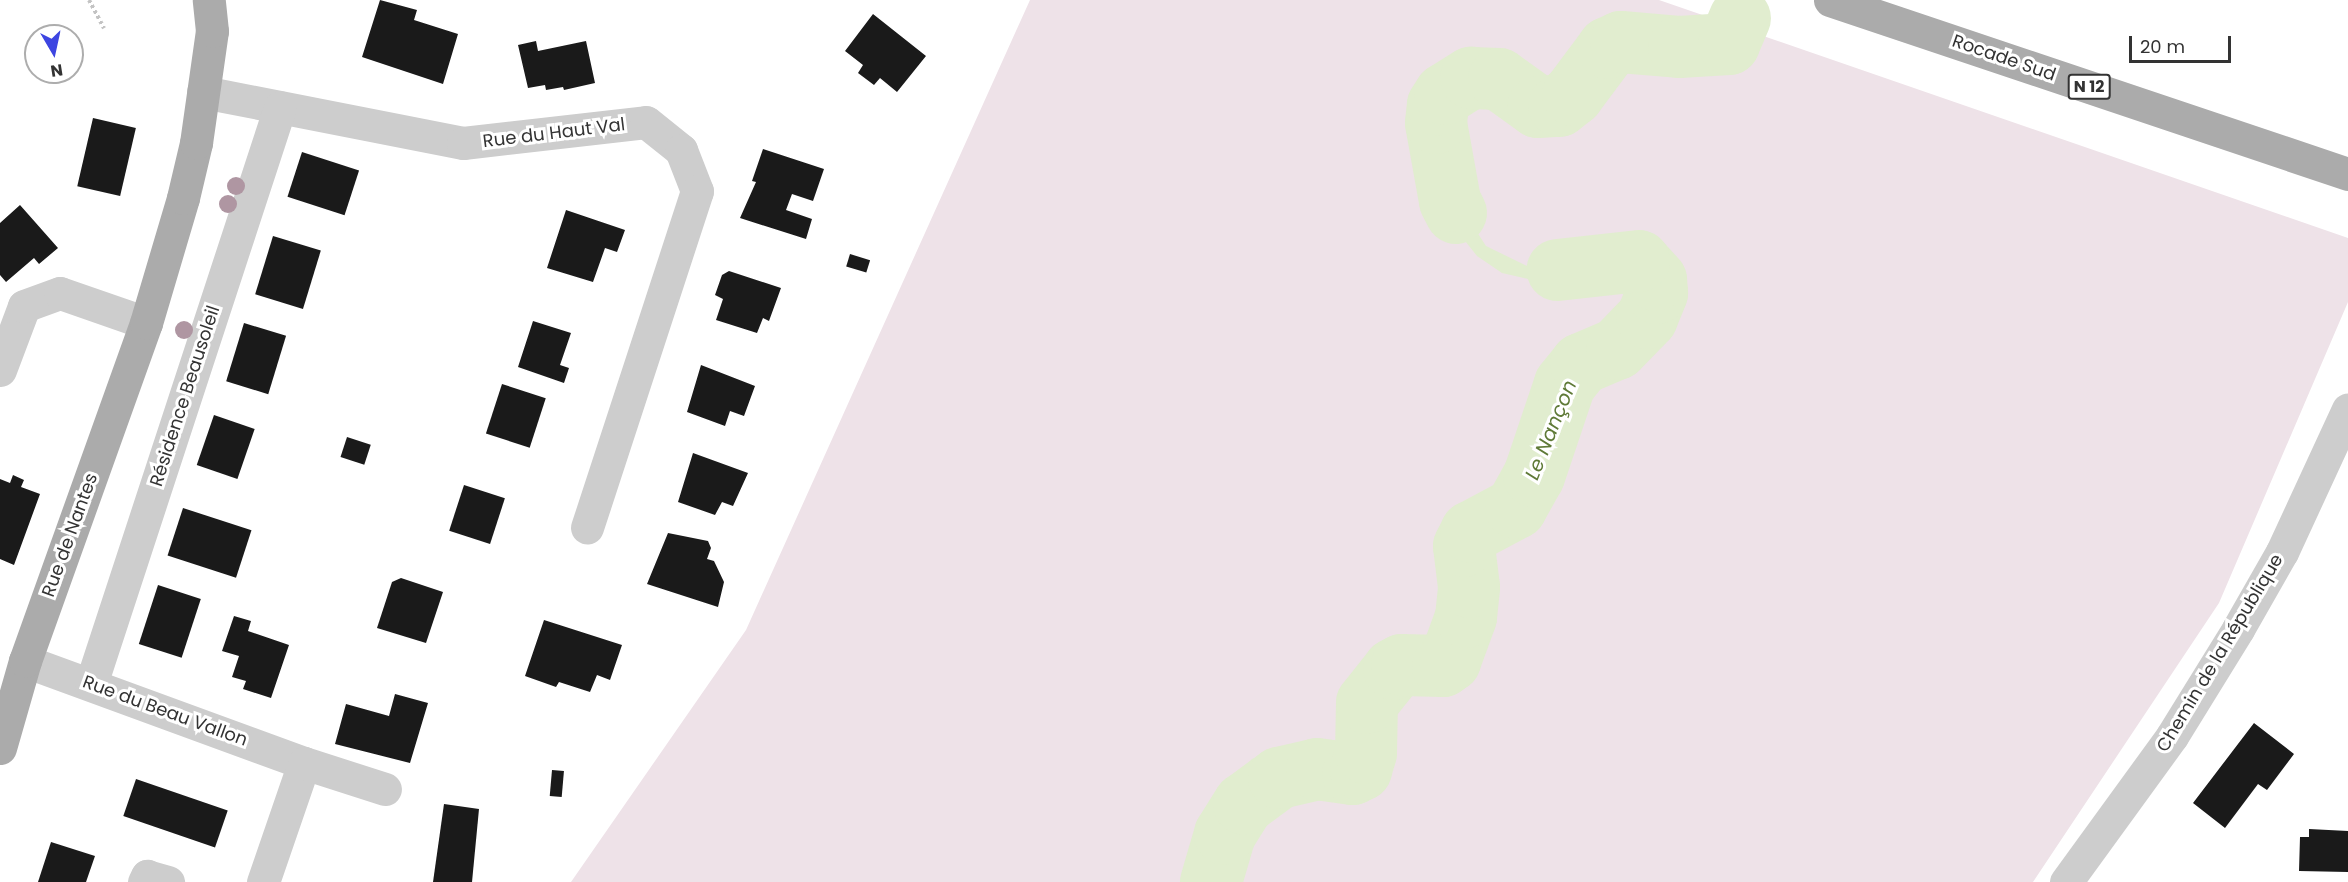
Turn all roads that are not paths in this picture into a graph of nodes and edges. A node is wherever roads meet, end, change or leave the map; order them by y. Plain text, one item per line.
1 (233, 0) edge
2 (1830, 0) edge
3 (211, 15) edge
4 (203, 92) junction
5 (280, 107) junction
6 (2348, 174) edge
7 (146, 323) junction
8 (0, 370) edge
9 (2348, 409) edge
10 (586, 528) dead end
11 (25, 661) junction
12 (91, 684) junction
13 (0, 748) edge
14 (304, 762) junction
15 (386, 789) dead end
16 (144, 882) edge
17 (168, 882) edge
18 (263, 882) edge
19 (2066, 882) edge

1 - 3 main road, Rue de Nantes
2 - 6 main road, Rocade Sud / N 12
3 - 4 main road, Rue de Nantes
4 - 5 street, Rue du Haut Val
4 - 7 main road, Rue de Nantes
5 - 10 street, Rue du Haut Val
5 - 12 street, Résidence Beausoleil
7 - 8 street
7 - 11 main road, Rue de Nantes
9 - 19 street, Chemin de la République
11 - 12 street, Rue du Beau Vallon
11 - 13 main road, Rue de Nantes
12 - 14 street, Rue du Beau Vallon
14 - 15 street, Rue du Beau Vallon
14 - 18 street
16 - 17 street

